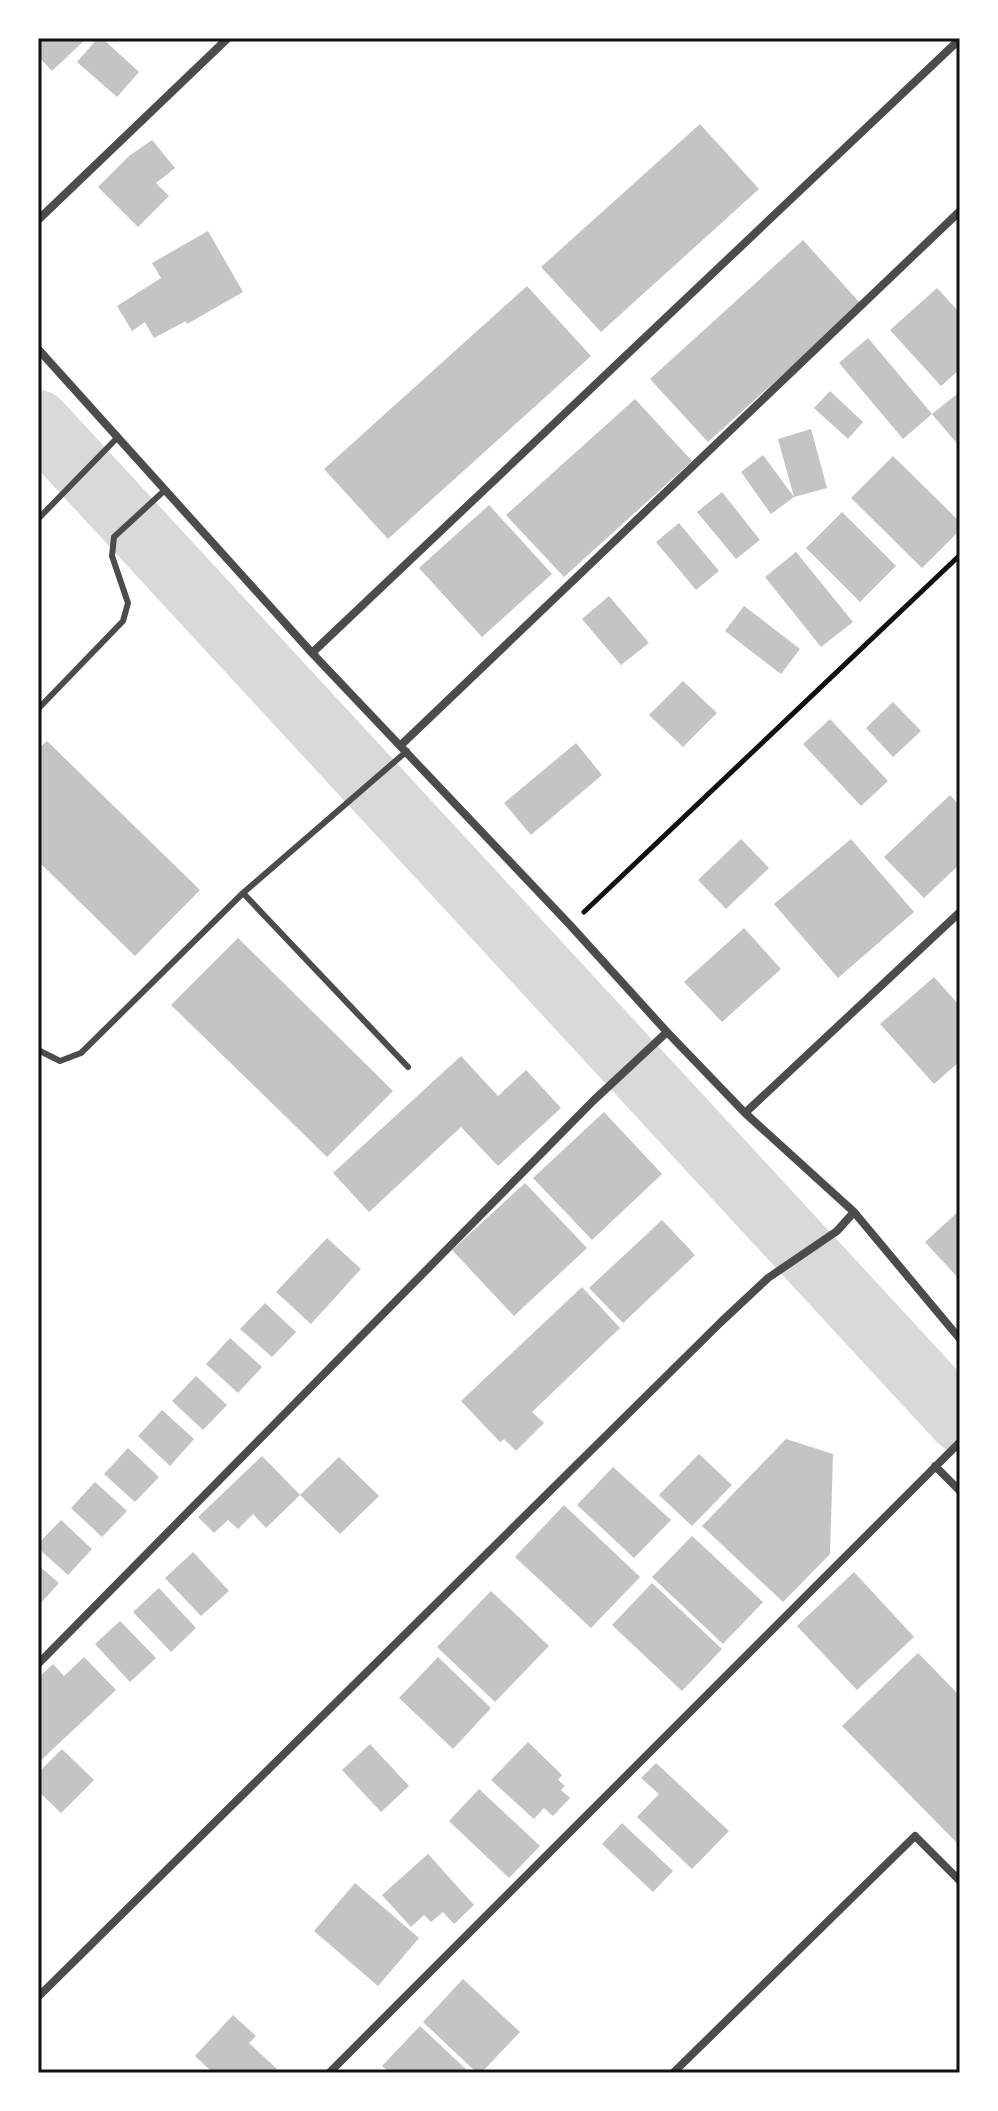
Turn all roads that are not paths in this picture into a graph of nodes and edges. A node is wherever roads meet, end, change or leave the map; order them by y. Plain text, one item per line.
1 (228, 38) edge
2 (960, 39) edge
3 (960, 211) edge
4 (38, 220) edge
5 (38, 349) edge
6 (117, 438) junction
7 (165, 490) junction
8 (38, 519) edge
9 (312, 653) junction
10 (38, 709) edge
11 (403, 752) junction
12 (243, 893) junction
13 (960, 912) edge
14 (667, 1032) junction
15 (38, 1050) edge
16 (408, 1067) dead end
17 (745, 1113) junction
18 (854, 1212) junction
19 (960, 1339) edge
20 (960, 1442) edge
21 (935, 1466) junction
22 (960, 1491) edge
23 (38, 1664) edge
24 (960, 1881) edge
25 (38, 1997) edge
26 (329, 2073) edge
27 (673, 2073) edge

1 - 4 street
2 - 9 street
3 - 11 street
5 - 6 street
6 - 7 street
6 - 8 lane
7 - 9 street
7 - 10 lane
9 - 11 street
11 - 12 lane
11 - 14 street
12 - 15 lane
12 - 16 lane
13 - 17 street
14 - 17 street
14 - 23 street
17 - 18 street
18 - 19 street
18 - 25 street
20 - 21 street
21 - 22 street
21 - 26 street
24 - 27 street

